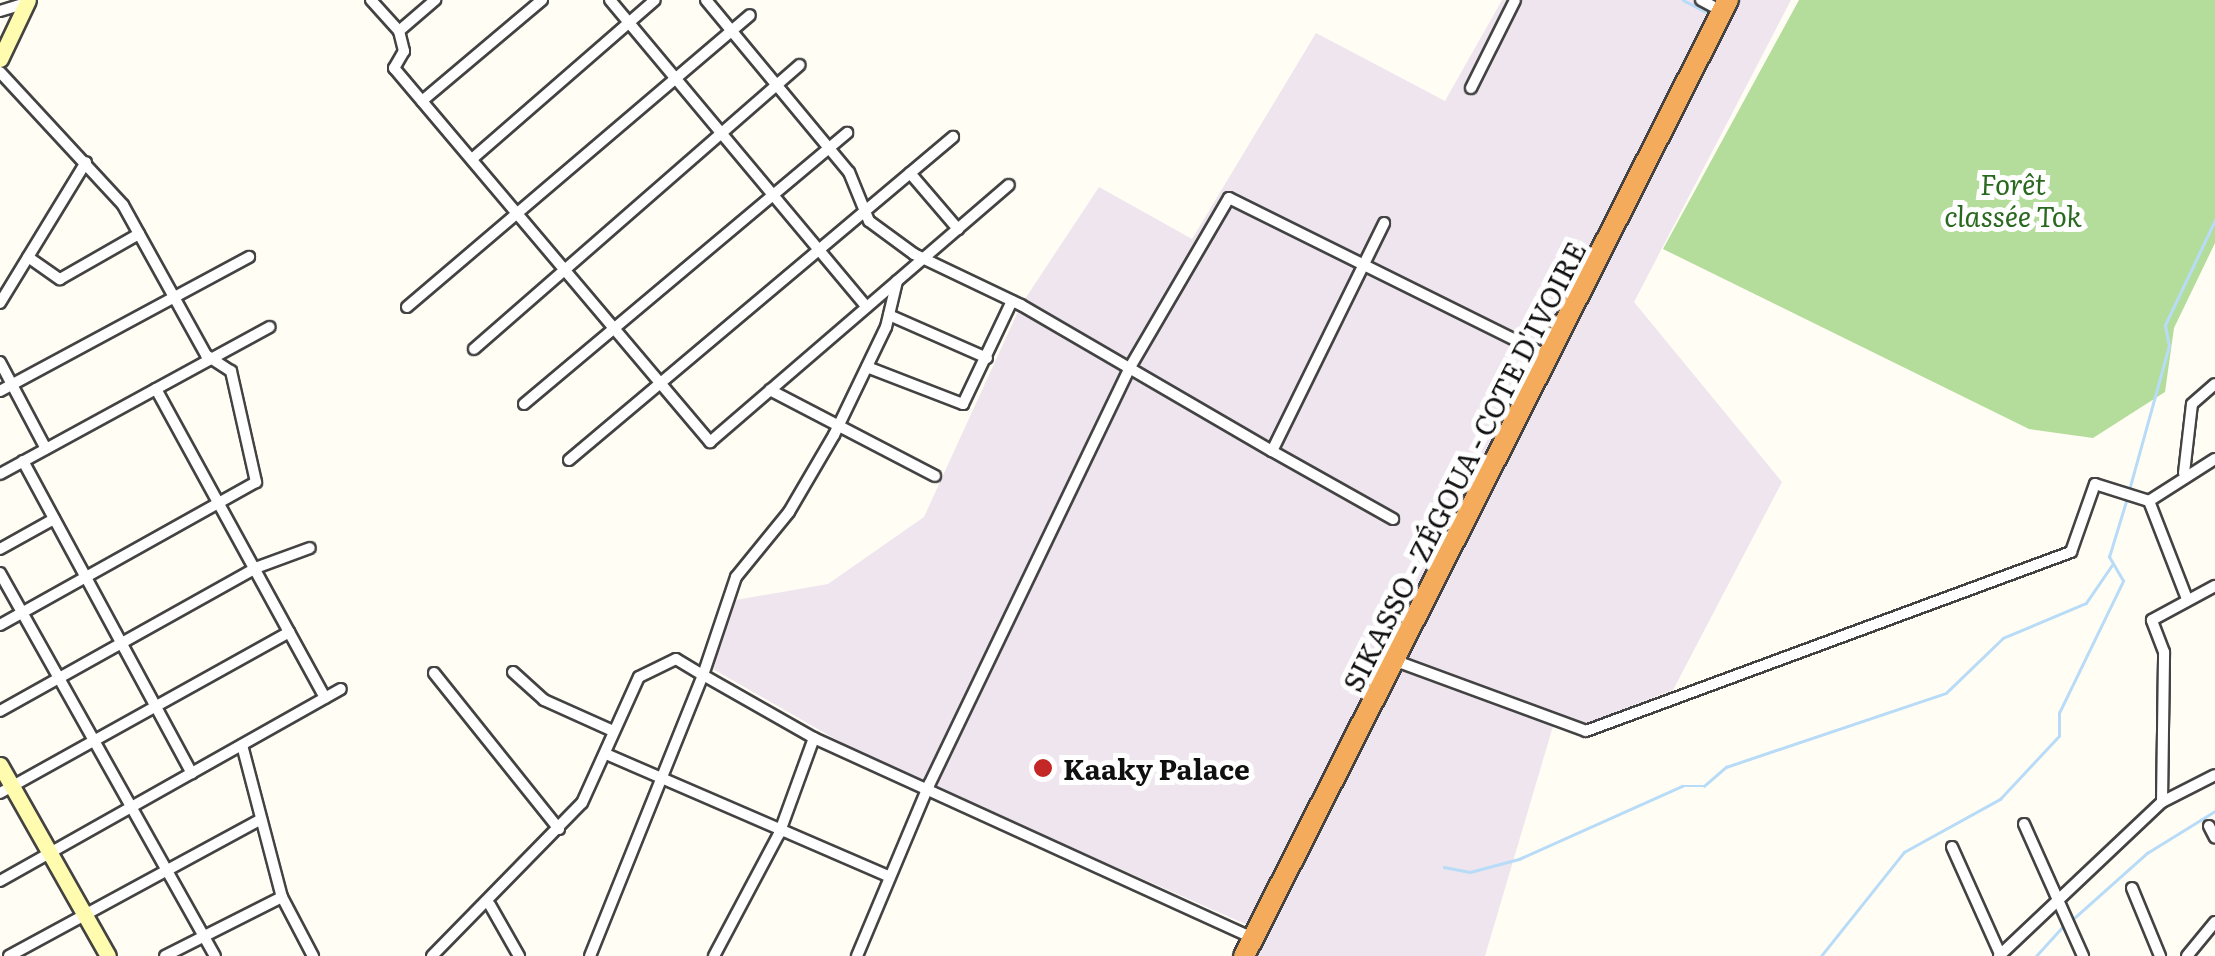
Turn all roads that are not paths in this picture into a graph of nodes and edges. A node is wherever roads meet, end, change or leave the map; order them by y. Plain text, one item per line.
1 (372, 0) edge
2 (435, 0) edge
3 (542, 0) edge
4 (610, 0) edge
5 (655, 0) edge
6 (706, 0) edge
7 (1515, 0) edge
8 (1701, 0) edge
9 (24, 2) edge
10 (1726, 6) edge
11 (0, 11) edge
12 (750, 16) dead end
13 (629, 23) junction
14 (399, 31) junction
15 (731, 32) junction
16 (0, 59) edge
17 (800, 64) dead end
18 (0, 72) edge
19 (675, 79) junction
20 (776, 86) junction
21 (1471, 88) dead end
22 (422, 101) junction
23 (847, 133) dead end
24 (721, 134) junction
25 (953, 137) dead end
26 (828, 148) junction
27 (472, 160) junction
28 (86, 162) junction
29 (910, 174) junction
30 (1009, 185) dead end
31 (773, 196) junction
32 (865, 211) junction
33 (517, 214) junction
34 (1384, 223) dead end
35 (958, 229) junction
36 (139, 234) junction
37 (819, 250) junction
38 (28, 257) junction
39 (249, 257) dead end
40 (924, 258) junction
41 (1364, 262) junction
42 (564, 270) junction
43 (897, 281) junction
44 (174, 298) junction
45 (1012, 301) junction
46 (0, 304) edge
47 (867, 307) junction
48 (407, 308) dead end
49 (889, 315) junction
50 (270, 327) dead end
51 (614, 329) junction
52 (474, 349) dead end
53 (1547, 356) junction
54 (214, 358) junction
55 (987, 358) junction
56 (0, 362) edge
57 (868, 367) junction
58 (1129, 369) junction
59 (660, 384) junction
60 (2215, 384) edge
61 (12, 385) junction
62 (156, 390) junction
63 (770, 390) junction
64 (0, 391) edge
65 (524, 404) dead end
66 (839, 426) junction
67 (46, 449) junction
68 (1272, 451) junction
69 (2215, 459) edge
70 (569, 460) dead end
71 (23, 462) junction
72 (2184, 473) junction
73 (0, 474) edge
74 (935, 476) dead end
75 (2149, 501) junction
76 (218, 503) junction
77 (54, 519) junction
78 (1393, 519) dead end
79 (310, 548) dead end
80 (0, 549) edge
81 (254, 569) junction
82 (0, 573) edge
83 (86, 577) junction
84 (2215, 586) edge
85 (2187, 599) junction
86 (22, 613) junction
87 (0, 626) edge
88 (289, 632) junction
89 (122, 643) junction
90 (1396, 661) junction
91 (514, 672) dead end
92 (434, 673) dead end
93 (704, 675) junction
94 (58, 678) junction
95 (341, 689) dead end
96 (325, 698) junction
97 (156, 706) junction
98 (0, 710) edge
99 (613, 731) junction
100 (814, 738) junction
101 (93, 742) junction
102 (242, 745) junction
103 (606, 754) junction
104 (0, 765) edge
105 (192, 773) junction
106 (2215, 775) edge
107 (661, 779) junction
108 (6, 790) edge
109 (927, 791) junction
110 (2162, 802) junction
111 (130, 808) junction
112 (262, 819) junction
113 (2024, 824) dead end
114 (2210, 826) dead end
115 (559, 829) junction
116 (779, 834) junction
117 (2215, 838) edge
118 (1952, 847) dead end
119 (50, 853) junction
120 (164, 870) junction
121 (888, 876) junction
122 (0, 881) edge
123 (2132, 888) dead end
124 (282, 897) junction
125 (2058, 899) junction
126 (490, 905) junction
127 (84, 914) junction
128 (2215, 922) edge
129 (201, 938) junction
130 (1249, 947) edge
131 (448, 950) edge
132 (306, 954) edge
133 (9, 956) edge
134 (108, 956) edge
135 (165, 956) edge
136 (216, 956) edge
137 (432, 956) edge
138 (519, 956) edge
139 (590, 956) edge
140 (714, 956) edge
141 (857, 956) edge
142 (2000, 956) edge
143 (2083, 956) edge
144 (2160, 956) edge
145 (2187, 956) edge

1 - 14 street
2 - 14 street
3 - 22 street
4 - 13 street
5 - 13 street
6 - 15 street
7 - 21 street
8 - 10 street
9 - 11 street
9 - 16 street
10 - 53 highway, SIKASSO - ZÉGOUA - COTE D'IVOIRE
12 - 15 street
13 - 19 street
13 - 27 street
14 - 22 street
15 - 19 street
15 - 20 street
17 - 20 street
18 - 28 street
19 - 24 street
19 - 33 street
20 - 24 street
20 - 26 street
22 - 27 street
23 - 26 street
24 - 31 street
24 - 42 street
25 - 29 street
26 - 31 street
26 - 32 street
27 - 33 street
28 - 36 street
28 - 38 street
29 - 32 street
29 - 35 street
30 - 35 street
31 - 37 street
31 - 51 street
32 - 37 street
32 - 40 street
33 - 42 street
33 - 48 street
34 - 41 street
35 - 40 street
36 - 38 street
36 - 44 street
37 - 47 street
37 - 59 street
38 - 46 street
39 - 44 street
40 - 43 street
40 - 45 street
41 - 53 street
41 - 58 street
41 - 68 street
42 - 51 street
42 - 52 street
43 - 47 street
43 - 49 street
44 - 54 street
44 - 61 street
45 - 55 street
45 - 58 street
47 - 63 street
49 - 55 street
49 - 57 street
50 - 54 street
51 - 59 street
51 - 65 street
53 - 90 highway, SIKASSO - ZÉGOUA - COTE D'IVOIRE
54 - 62 street
54 - 76 street
55 - 57 street
56 - 61 street
57 - 66 street
58 - 68 street
58 - 109 street
59 - 63 street
59 - 70 street
60 - 72 street
61 - 64 street
61 - 67 street
62 - 67 street
62 - 76 street
63 - 66 street
66 - 74 street
66 - 93 street
67 - 71 street
68 - 78 street
69 - 72 street
71 - 73 street
71 - 77 street
72 - 75 street
75 - 85 street
75 - 90 street
76 - 81 street
76 - 83 street
77 - 80 street
77 - 83 street
79 - 81 street
81 - 88 street
81 - 89 street
82 - 86 street
83 - 86 street
83 - 89 street
84 - 85 street
85 - 110 street
86 - 87 street
86 - 94 street
88 - 96 street
88 - 97 street
89 - 94 street
89 - 97 street
90 - 130 highway, SIKASSO - ZÉGOUA - COTE D'IVOIRE
91 - 99 street
92 - 115 street
93 - 99 street
93 - 100 street
93 - 107 street
94 - 98 street
94 - 101 street
95 - 96 street
96 - 102 street
97 - 101 street
97 - 105 street
99 - 103 street
100 - 109 street
100 - 116 street
101 - 108 street
101 - 111 street
102 - 105 street
102 - 112 street
103 - 107 street
103 - 115 street
104 - 108 street
105 - 111 street
106 - 110 street
107 - 116 street
107 - 139 street
108 - 119 street
109 - 121 street
109 - 130 street
110 - 125 street
111 - 119 street
111 - 120 street
112 - 120 street
112 - 124 street
113 - 125 street
114 - 117 street
115 - 126 street
116 - 121 street
116 - 140 street
118 - 142 street
119 - 122 street
119 - 127 street
120 - 127 street
120 - 129 street
121 - 141 street
123 - 144 street
124 - 129 street
124 - 132 street
125 - 142 street
125 - 143 street
126 - 131 street
126 - 138 street
127 - 133 street
127 - 134 street
128 - 145 street
129 - 135 street
129 - 136 street
131 - 137 street

